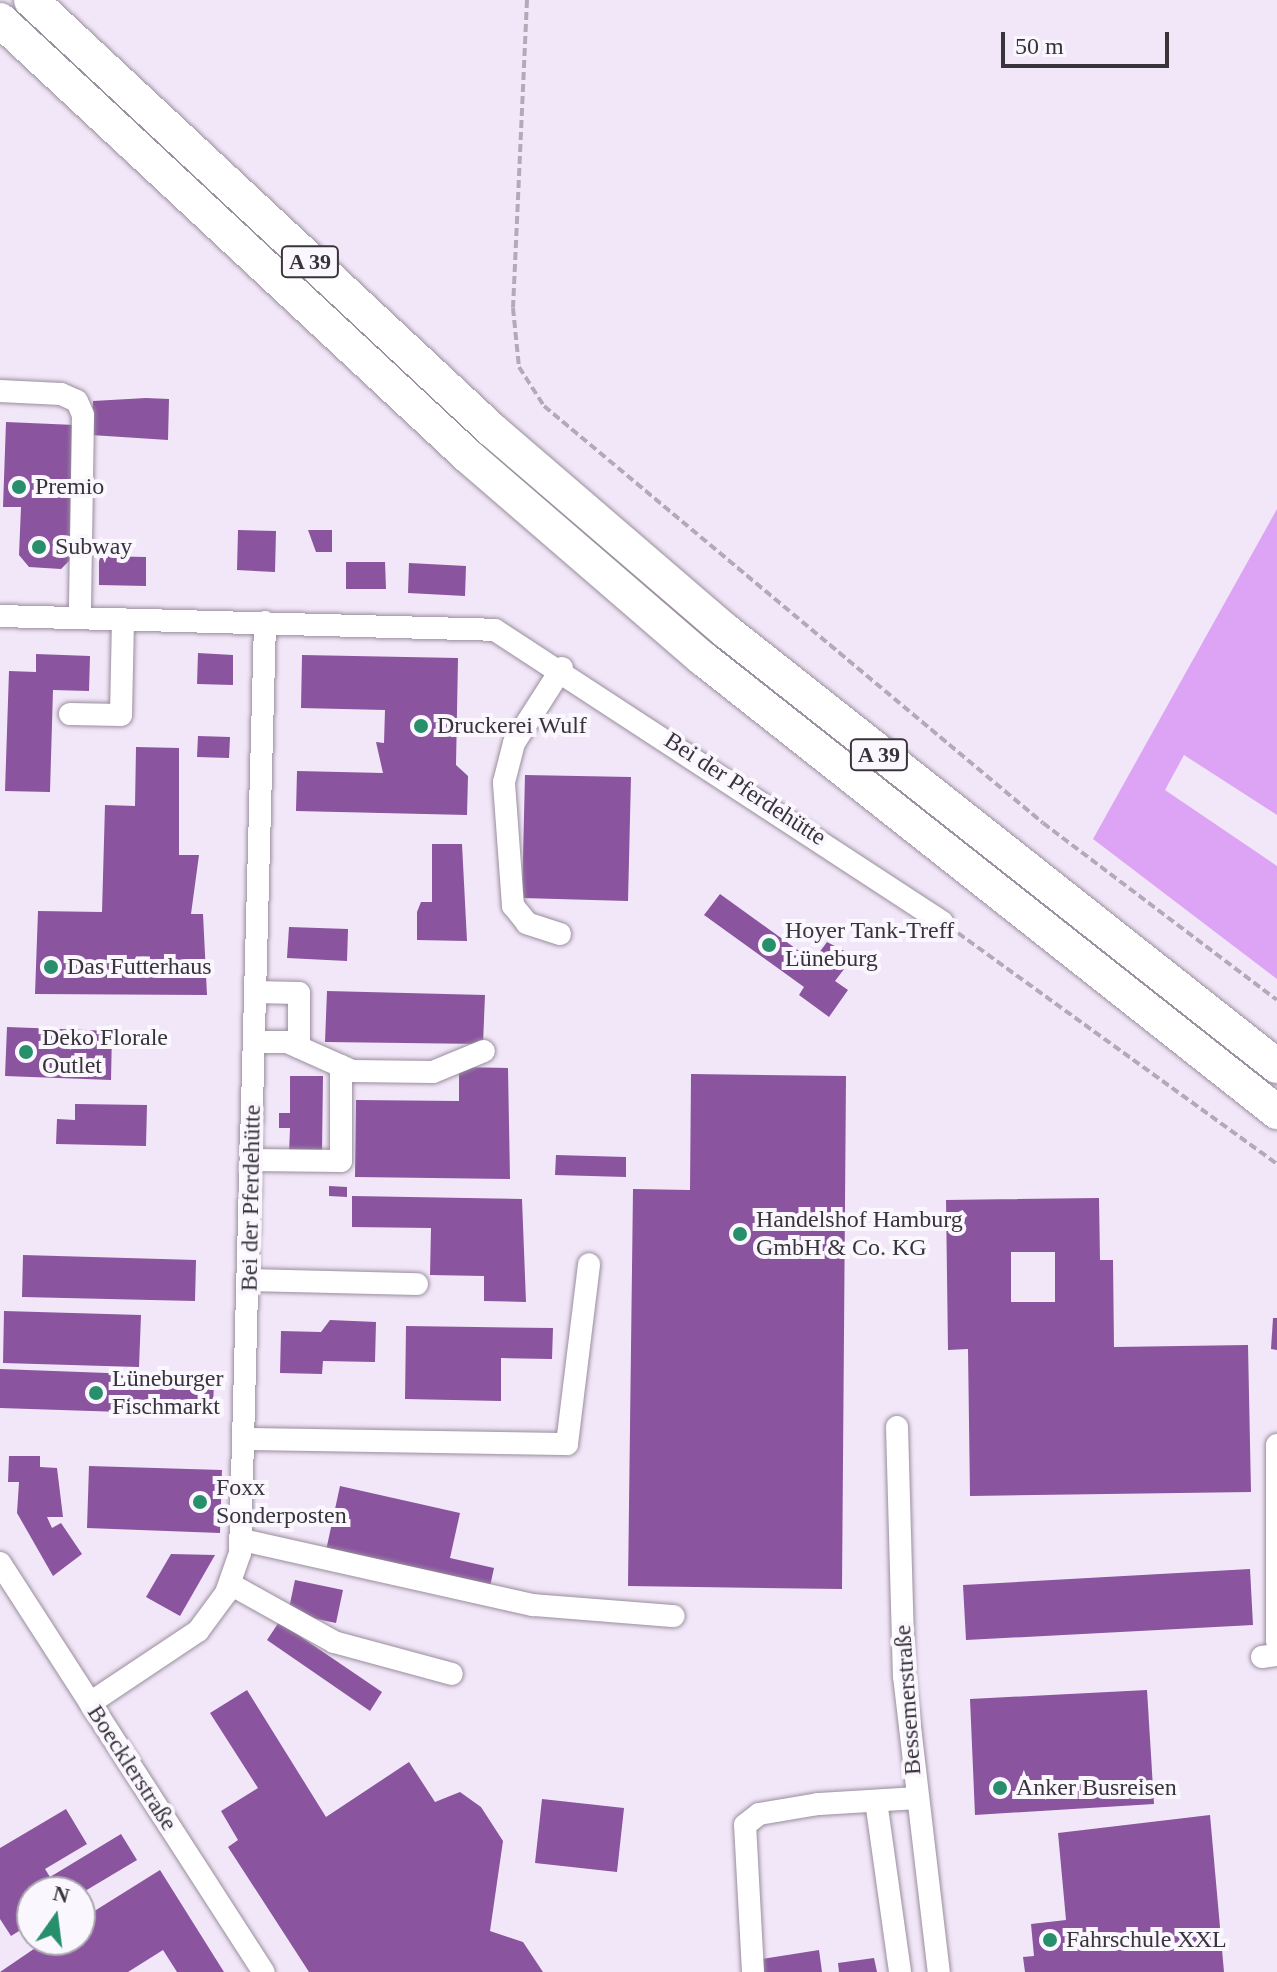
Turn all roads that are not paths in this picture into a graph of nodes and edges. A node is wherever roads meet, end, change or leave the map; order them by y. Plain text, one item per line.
1 (32, 1) edge
2 (0, 20) edge
3 (0, 50) edge
4 (161, 173) junction
5 (0, 391) edge
6 (0, 616) edge
7 (80, 617) junction
8 (123, 619) junction
9 (265, 622) junction
10 (562, 668) junction
11 (70, 714) dead end
12 (942, 922) road end
13 (560, 934) dead end
14 (255, 992) junction
15 (255, 1042) junction
16 (299, 1047) junction
17 (484, 1051) dead end
18 (341, 1066) junction
19 (1277, 1066) edge
20 (1277, 1112) edge
21 (252, 1160) junction
22 (589, 1264) dead end
23 (249, 1280) junction
24 (417, 1284) dead end
25 (897, 1427) dead end
26 (245, 1439) junction
27 (1277, 1445) edge
28 (242, 1540) junction
29 (0, 1563) edge
30 (230, 1584) junction
31 (674, 1616) dead end
32 (1272, 1651) edge
33 (452, 1674) dead end
34 (90, 1703) junction
35 (915, 1798) junction
36 (876, 1801) junction
37 (898, 1962) edge
38 (752, 1965) edge
39 (264, 1972) edge
40 (939, 1972) edge

1 - 19 highway, A 39
2 - 4 highway, A 39
3 - 4 highway
4 - 20 highway, A 39
5 - 7 street
6 - 7 street, Bei der Pferdehütte
7 - 8 street, Bei der Pferdehütte
8 - 9 street, Bei der Pferdehütte
8 - 11 street
9 - 10 street, Bei der Pferdehütte
9 - 14 street, Bei der Pferdehütte
10 - 12 street, Bei der Pferdehütte
10 - 13 street
14 - 15 street, Bei der Pferdehütte
14 - 16 street
15 - 16 street
15 - 21 street, Bei der Pferdehütte
16 - 18 street
17 - 18 street
18 - 21 street
21 - 23 street, Bei der Pferdehütte
22 - 26 street
23 - 24 street
23 - 26 street, Bei der Pferdehütte
25 - 35 street, Bessemerstraße
26 - 28 street, Bei der Pferdehütte
27 - 32 street
28 - 30 street, Bei der Pferdehütte
28 - 31 street
29 - 34 street, Boecklerstraße
30 - 33 street
30 - 34 street, Bei der Pferdehütte
34 - 39 street, Boecklerstraße
35 - 36 street
35 - 40 street, Bessemerstraße
36 - 37 street
36 - 38 street

